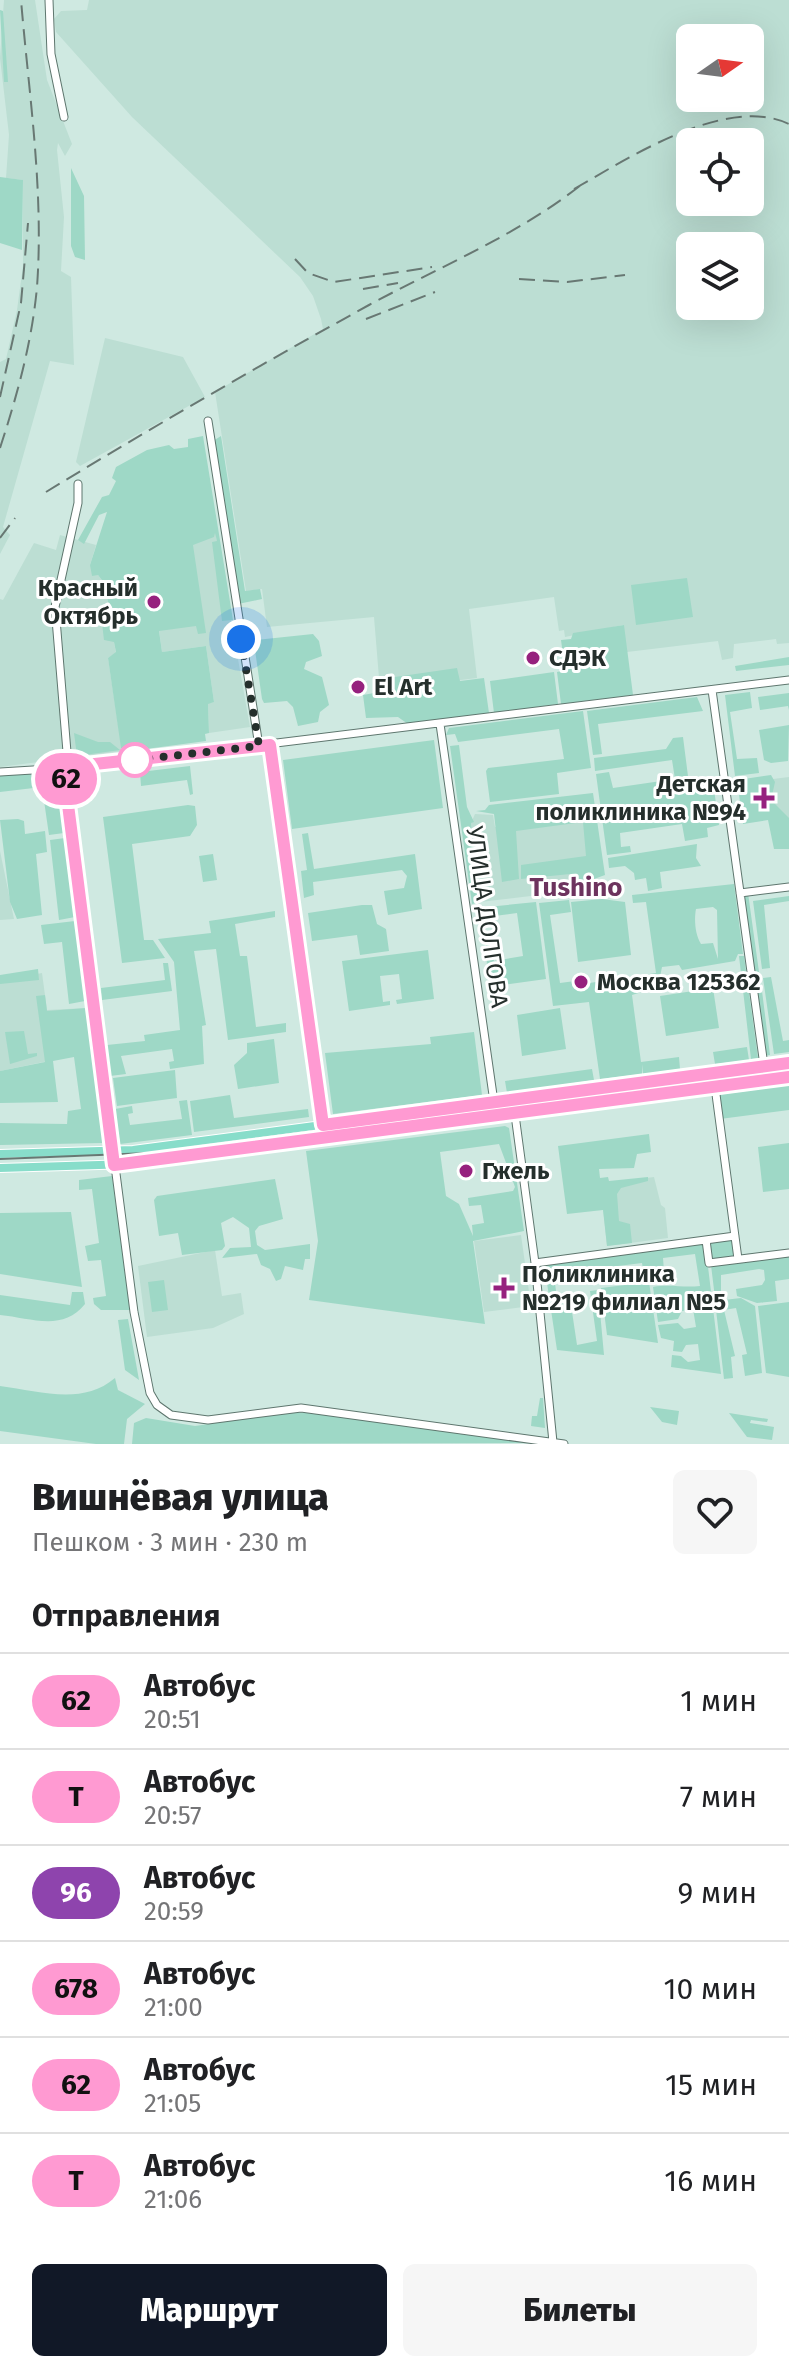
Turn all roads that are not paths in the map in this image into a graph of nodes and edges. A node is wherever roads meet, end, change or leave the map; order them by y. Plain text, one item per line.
1 (49, 0) edge
2 (64, 117) dead end
3 (208, 421) dead end
4 (78, 484) dead end
5 (789, 680) edge
6 (712, 690) junction
7 (440, 724) junction
8 (270, 745) junction
9 (259, 746) junction
10 (67, 767) junction
11 (0, 772) edge
12 (789, 887) edge
13 (740, 893) junction
14 (789, 1063) edge
15 (764, 1067) junction
16 (789, 1077) edge
17 (766, 1080) junction
18 (715, 1087) junction
19 (513, 1100) junction
20 (494, 1102) junction
21 (515, 1114) junction
22 (496, 1116) junction
23 (323, 1125) junction
24 (325, 1139) junction
25 (113, 1152) junction
26 (0, 1154) edge
27 (114, 1165) junction
28 (0, 1168) edge
29 (735, 1236) junction
30 (706, 1240) junction
31 (789, 1253) edge
32 (738, 1259) junction
33 (535, 1263) junction
34 (553, 1442) edge
35 (564, 1444) edge

1 - 2 street
3 - 9 street
4 - 10 street
5 - 6 street
6 - 7 street
6 - 13 street
7 - 8 street
7 - 20 street, УЛИЦА ДОЛГОВА
8 - 9 street
8 - 23 street
9 - 10 street
10 - 11 street
10 - 25 street
12 - 13 street
13 - 15 street
14 - 15 main road
15 - 17 street
15 - 19 main road
16 - 17 main road
17 - 18 main road
18 - 21 main road
18 - 29 street
19 - 20 main road
19 - 21 street
20 - 22 street, УЛИЦА ДОЛГОВА
20 - 23 main road
21 - 22 main road
21 - 33 street
22 - 24 main road
23 - 24 street
23 - 25 main road
24 - 27 main road
25 - 26 main road
25 - 27 street
27 - 28 main road
27 - 34 street
29 - 30 street
29 - 32 street
30 - 32 street
30 - 33 street
31 - 32 street
33 - 34 street
34 - 35 street

